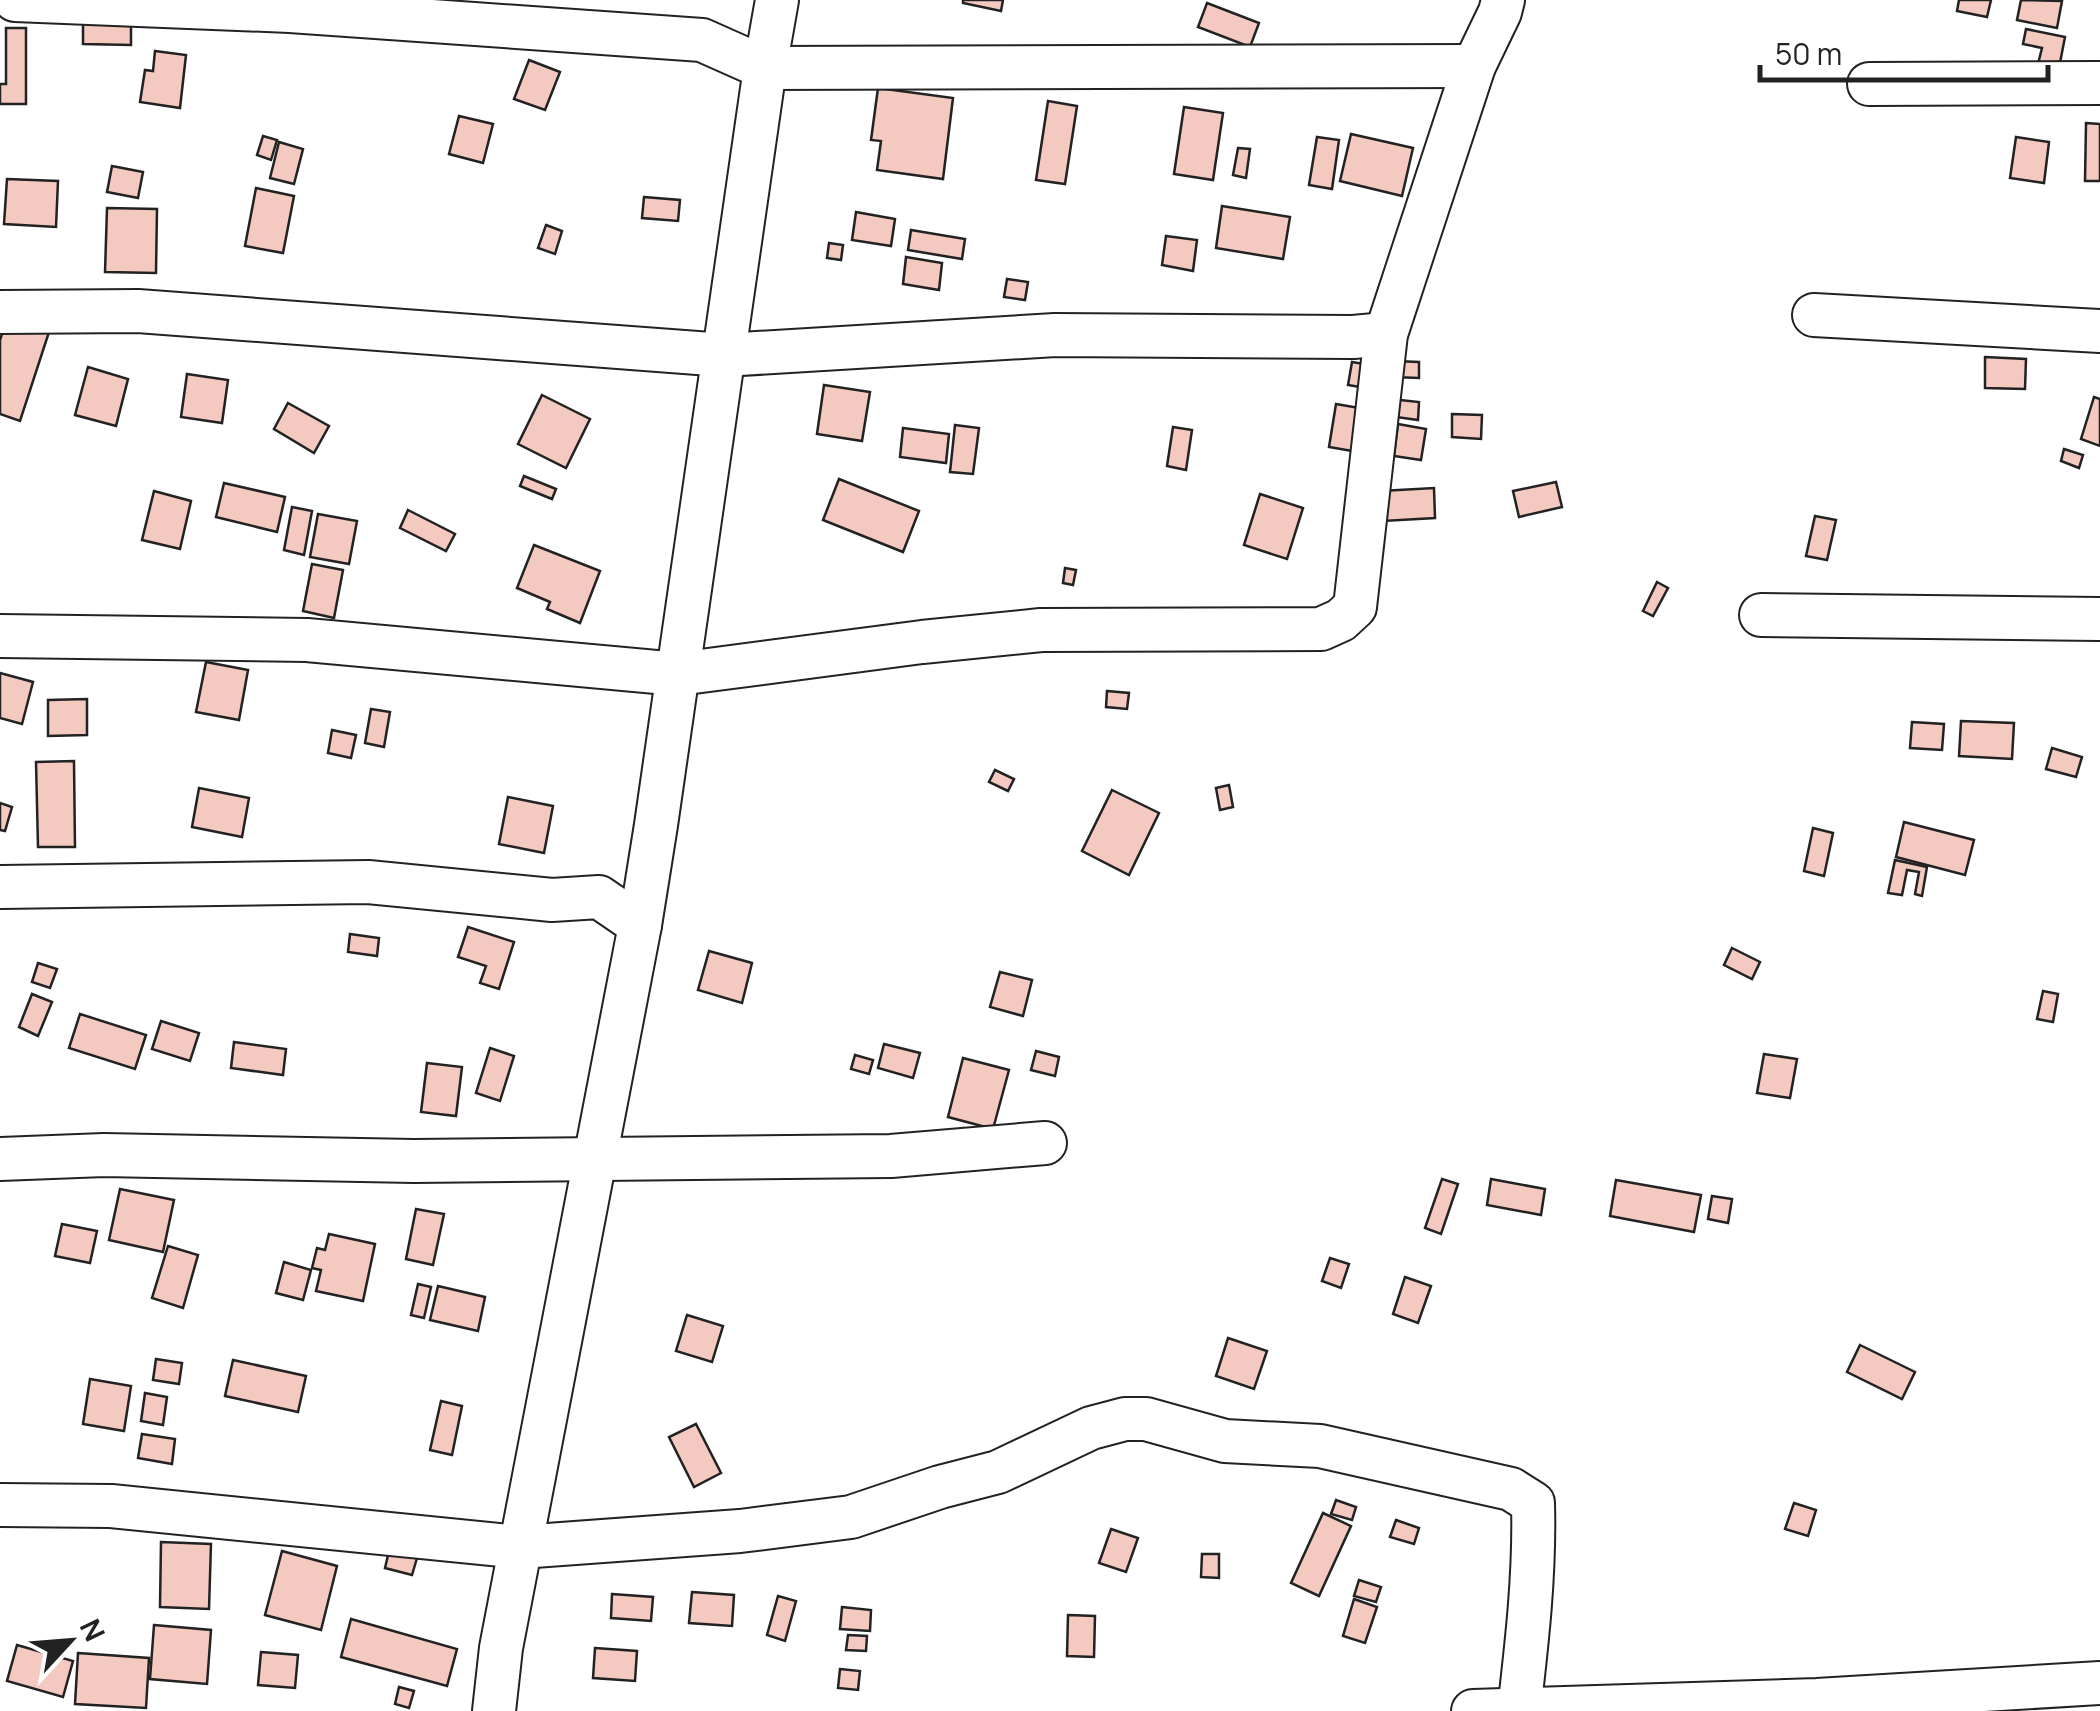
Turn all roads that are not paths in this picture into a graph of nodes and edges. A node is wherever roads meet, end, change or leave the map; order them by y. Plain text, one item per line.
1 (15, 0) edge
2 (777, 0) edge
3 (1503, 0) edge
4 (1474, 66) junction
5 (764, 68) junction
6 (2100, 83) edge
7 (1869, 84) dead end
8 (0, 312) edge
9 (1814, 315) dead end
10 (2100, 331) edge
11 (1386, 334) junction
12 (724, 355) junction
13 (1761, 616) dead end
14 (2100, 619) edge
15 (0, 636) edge
16 (678, 674) junction
17 (0, 887) edge
18 (640, 925) junction
19 (1046, 1143) dead end
20 (0, 1159) edge
21 (594, 1160) junction
22 (0, 1505) edge
23 (520, 1547) junction
24 (2100, 1682) edge
25 (1519, 1710) edge
26 (494, 1711) edge
27 (1473, 1711) edge

1 - 5 street
2 - 5 street
3 - 4 street
4 - 5 street
4 - 11 street
5 - 12 street
6 - 7 street
8 - 12 street
9 - 10 street
11 - 12 street
11 - 16 street
12 - 16 street
13 - 14 street
15 - 16 street
16 - 18 street
17 - 18 street
18 - 21 street
19 - 21 street
20 - 21 street
21 - 23 street
22 - 23 street
23 - 25 street
23 - 26 street
24 - 25 street
25 - 27 street

